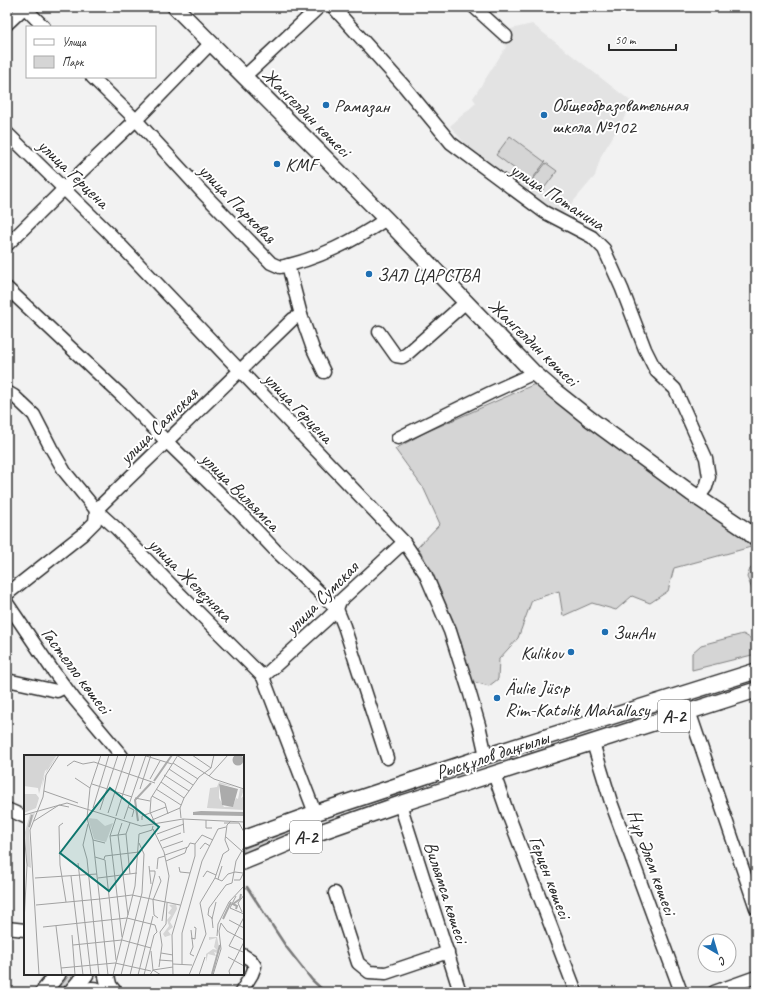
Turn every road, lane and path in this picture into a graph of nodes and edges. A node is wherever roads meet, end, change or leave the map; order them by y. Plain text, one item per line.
1 (24, 7) edge
2 (175, 7) edge
3 (319, 7) edge
4 (333, 7) edge
5 (474, 7) edge
6 (7, 24) edge
7 (43, 26) edge
8 (506, 36) dead end
9 (211, 43) junction
10 (244, 77) junction
11 (93, 78) edge
12 (136, 120) junction
13 (7, 132) edge
14 (64, 189) junction
15 (386, 219) junction
16 (7, 245) edge
17 (288, 265) junction
18 (7, 288) edge
19 (466, 302) junction
20 (301, 315) junction
21 (379, 332) dead end
22 (240, 370) junction
23 (324, 372) dead end
24 (534, 373) junction
25 (7, 392) edge
26 (398, 438) dead end
27 (167, 442) junction
28 (698, 498) junction
29 (96, 510) junction
30 (756, 539) edge
31 (404, 542) junction
32 (7, 594) edge
33 (7, 603) edge
34 (337, 610) junction
35 (756, 671) edge
36 (263, 677) junction
37 (7, 680) edge
38 (65, 687) junction
39 (756, 690) edge
40 (663, 700) junction
41 (689, 711) junction
42 (535, 741) junction
43 (593, 743) junction
44 (121, 755) edge
45 (486, 756) junction
46 (387, 758) dead end
47 (494, 774) junction
48 (423, 777) junction
49 (467, 782) junction
50 (400, 804) junction
51 (7, 809) edge
52 (314, 813) junction
53 (370, 815) junction
54 (24, 817) edge
55 (244, 839) edge
56 (244, 862) edge
57 (335, 893) dead end
58 (756, 908) edge
59 (7, 928) edge
60 (24, 930) edge
61 (448, 952) junction
62 (244, 956) edge
63 (57, 975) edge
64 (85, 975) edge
65 (106, 975) edge
66 (756, 977) edge
67 (43, 991) edge
68 (71, 992) edge
69 (81, 992) edge
70 (101, 992) edge
71 (114, 992) edge
72 (241, 992) edge
73 (460, 992) edge
74 (576, 992) edge
75 (681, 992) edge
76 (714, 992) edge

1 - 6 street
1 - 7 street
2 - 9 main road, Жангелдин көшесі
3 - 10 street
4 - 28 street, улица Потанина
5 - 8 street
9 - 10 main road, Жангелдин көшесі
9 - 12 street
10 - 15 main road, Жангелдин көшесі
11 - 12 street, улица Парковая
12 - 14 street
12 - 17 street, улица Парковая
13 - 14 street, улица Герцена
14 - 16 street
14 - 22 street, улица Герцена
15 - 17 street, улица Парковая
15 - 19 main road, Жангелдин көшесі
17 - 20 street
18 - 27 street, улица Вильямса
19 - 21 street
19 - 24 main road, Жангелдин көшесі
20 - 22 street, улица Саянская
20 - 23 street
22 - 27 street, улица Саянская
22 - 31 street, улица Герцена
24 - 26 street
24 - 28 main road, Жангелдин көшесі
25 - 29 street, улица Железняка
27 - 29 street, улица Саянская
27 - 34 street, улица Вильямса
28 - 30 main road, Жангелдин көшесі
29 - 32 street, улица Саянская
29 - 36 street, улица Железняка
31 - 34 street, улица Сумская
31 - 45 street, улица Герцена
33 - 38 street, Гастелло көшесі
34 - 36 street, улица Сумская
34 - 46 street, улица Вильямса
35 - 40 main road, Рысқұлов даңғылы / A-2
36 - 52 street, улица Железняка
37 - 38 street
38 - 44 street, Гастелло көшесі
39 - 41 main road, Рысқұлов даңғылы / A-2
40 - 42 main road, Рысқұлов даңғылы / A-2
40 - 43 main road
41 - 43 main road, Рысқұлов даңғылы / A-2
41 - 58 street
42 - 45 main road, Рысқұлов даңғылы / A-2
42 - 49 main road
43 - 47 main road, Рысқұлов даңғылы / A-2
43 - 75 street, Нұр Әлем көшесі
45 - 48 main road, Рысқұлов даңғылы / A-2
47 - 49 main road, Рысқұлов даңғылы / A-2
47 - 74 street, Герцен көшесі
48 - 52 main road, Рысқұлов даңғылы / A-2
48 - 53 main road
49 - 50 main road, Рысқұлов даңғылы / A-2
50 - 53 main road, Рысқұлов даңғылы / A-2
50 - 61 street, Вильямса көшесі
51 - 54 street
52 - 55 main road, Рысқұлов даңғылы / A-2
53 - 56 main road, Рысқұлов даңғылы / A-2
57 - 61 street
59 - 60 street
61 - 73 street, Вильямса көшесі
62 - 72 street
63 - 67 main road
64 - 68 main road
65 - 71 main road
66 - 76 street
69 - 70 main road

